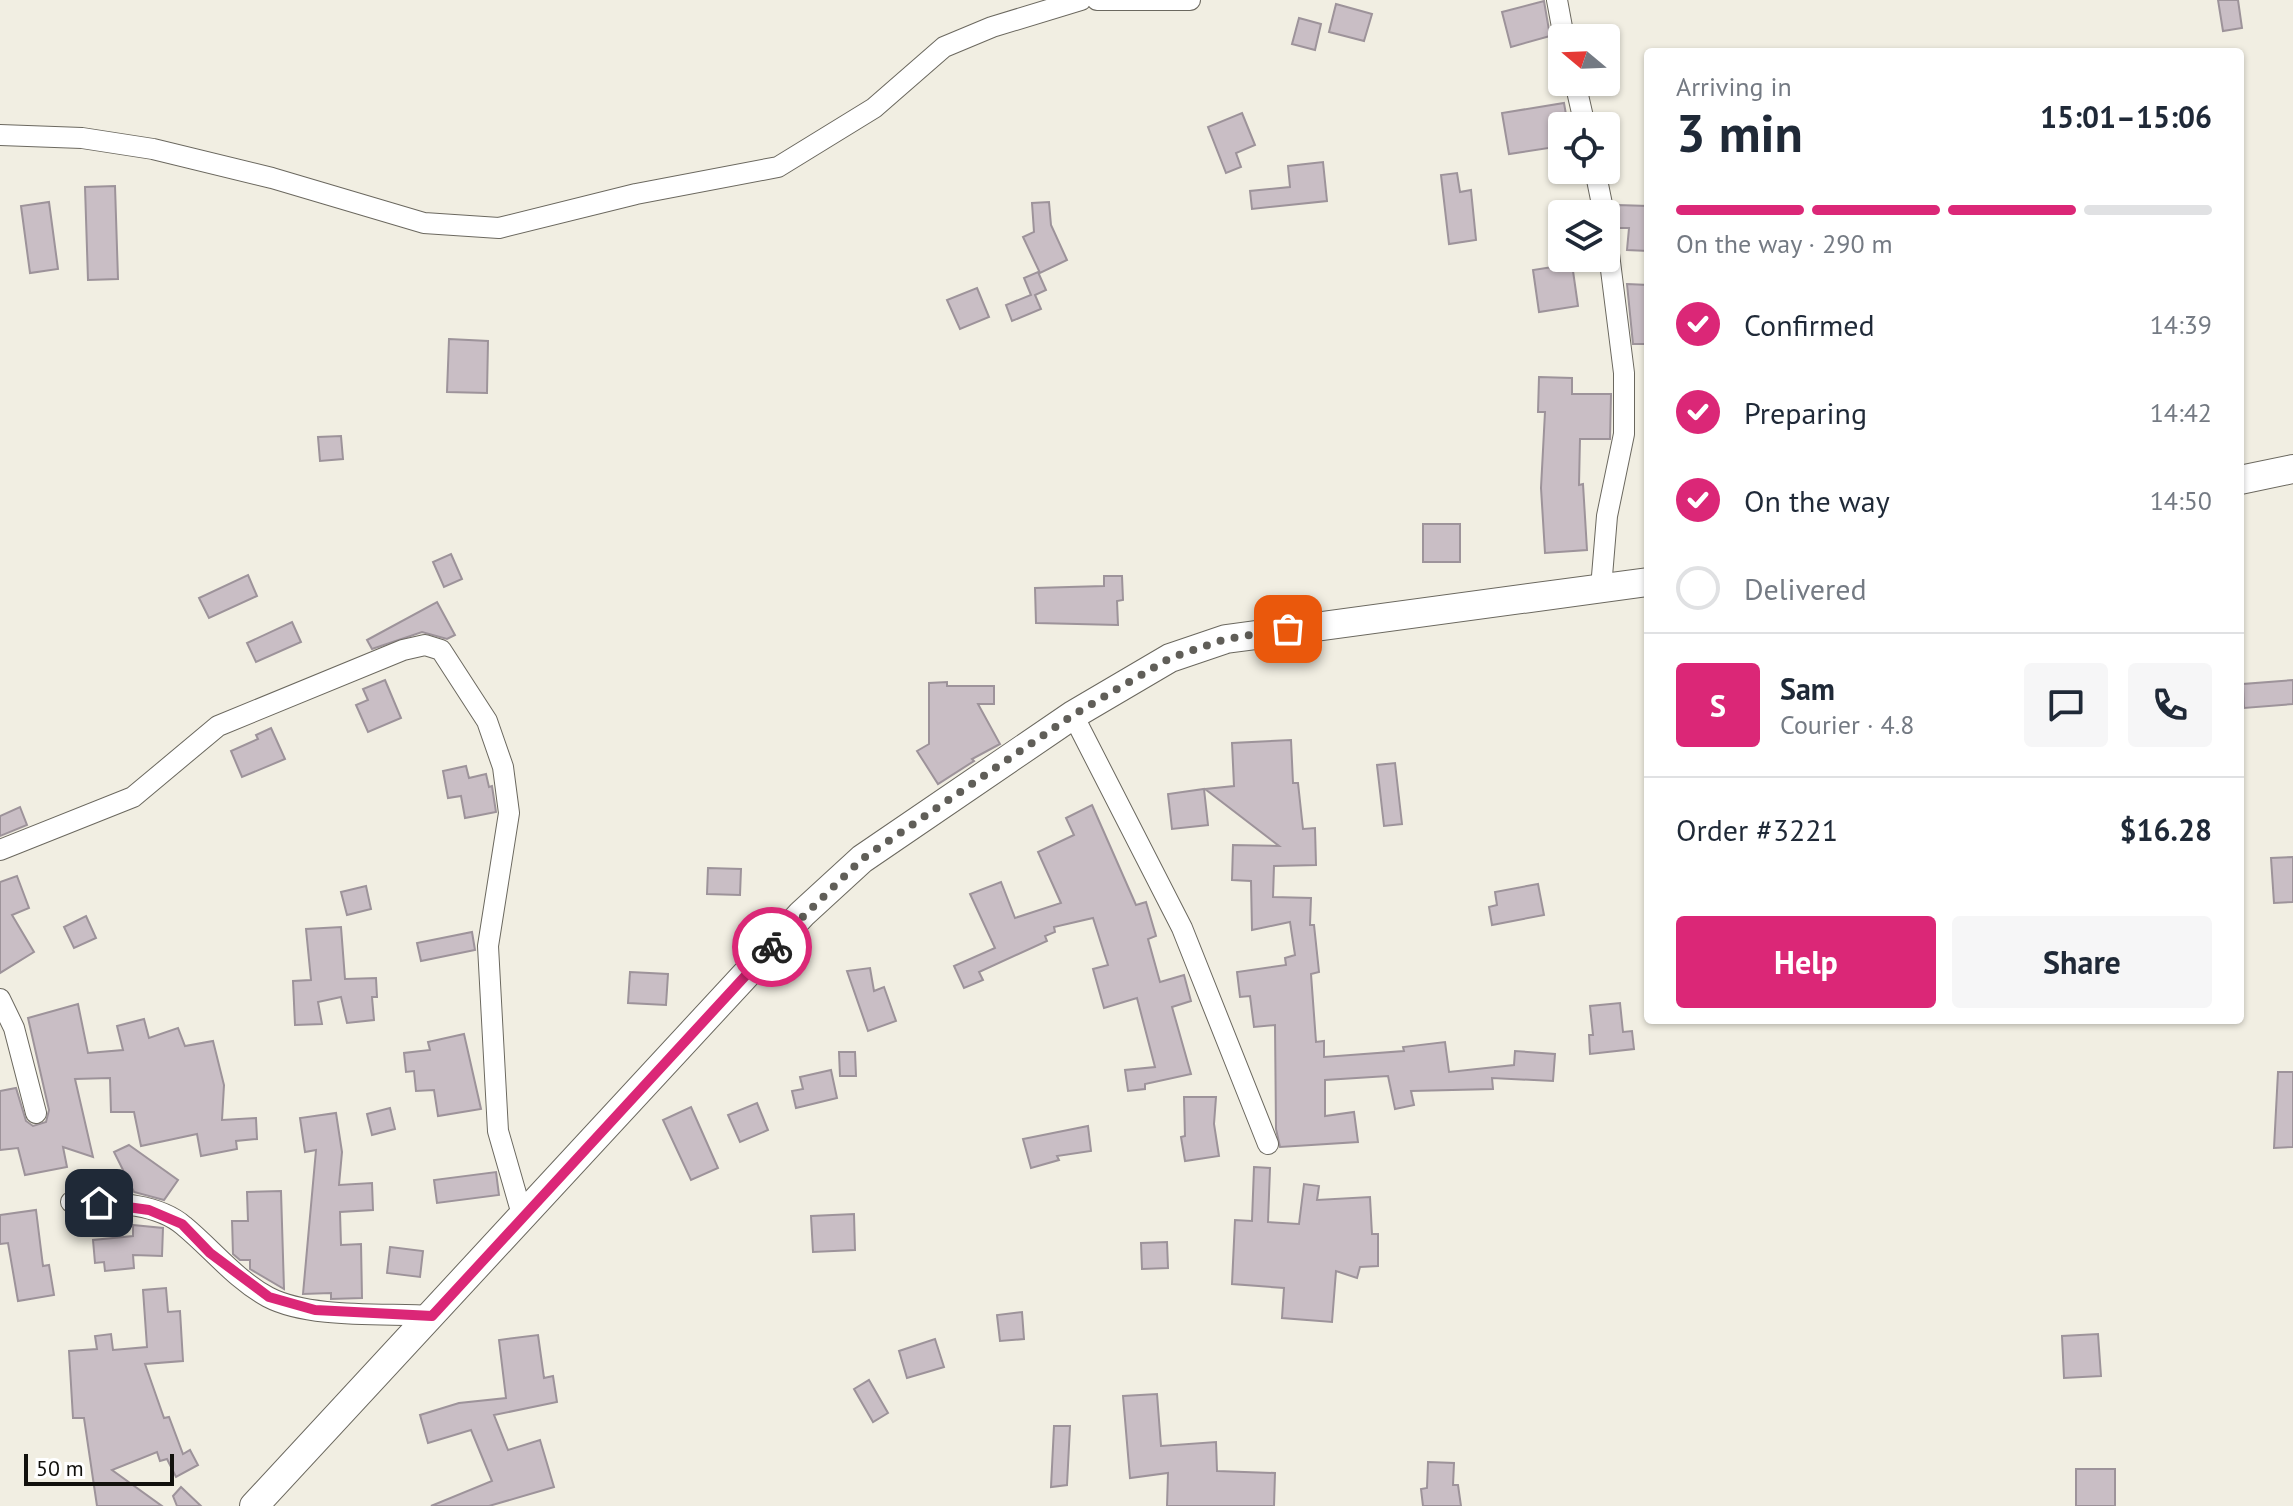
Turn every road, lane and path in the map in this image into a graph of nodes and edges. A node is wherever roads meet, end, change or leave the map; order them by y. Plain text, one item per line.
1 (1081, 0) edge
2 (1097, 0) edge
3 (1190, 0) edge
4 (1557, 0) edge
5 (1561, 24) edge
6 (0, 135) edge
7 (1611, 272) edge
8 (2293, 469) edge
9 (2244, 479) edge
10 (1644, 583) edge
11 (1601, 588) junction
12 (1073, 715) junction
13 (0, 850) edge
14 (0, 999) edge
15 (36, 1113) dead end
16 (1268, 1144) dead end
17 (71, 1202) dead end
18 (523, 1218) junction
19 (432, 1316) junction
20 (254, 1506) edge

1 - 6 street
2 - 3 street
4 - 5 street
7 - 11 street
8 - 9 main road
10 - 11 main road
11 - 12 main road
12 - 16 street
12 - 18 main road
13 - 18 street
14 - 15 street
17 - 19 street
18 - 19 main road
19 - 20 main road

